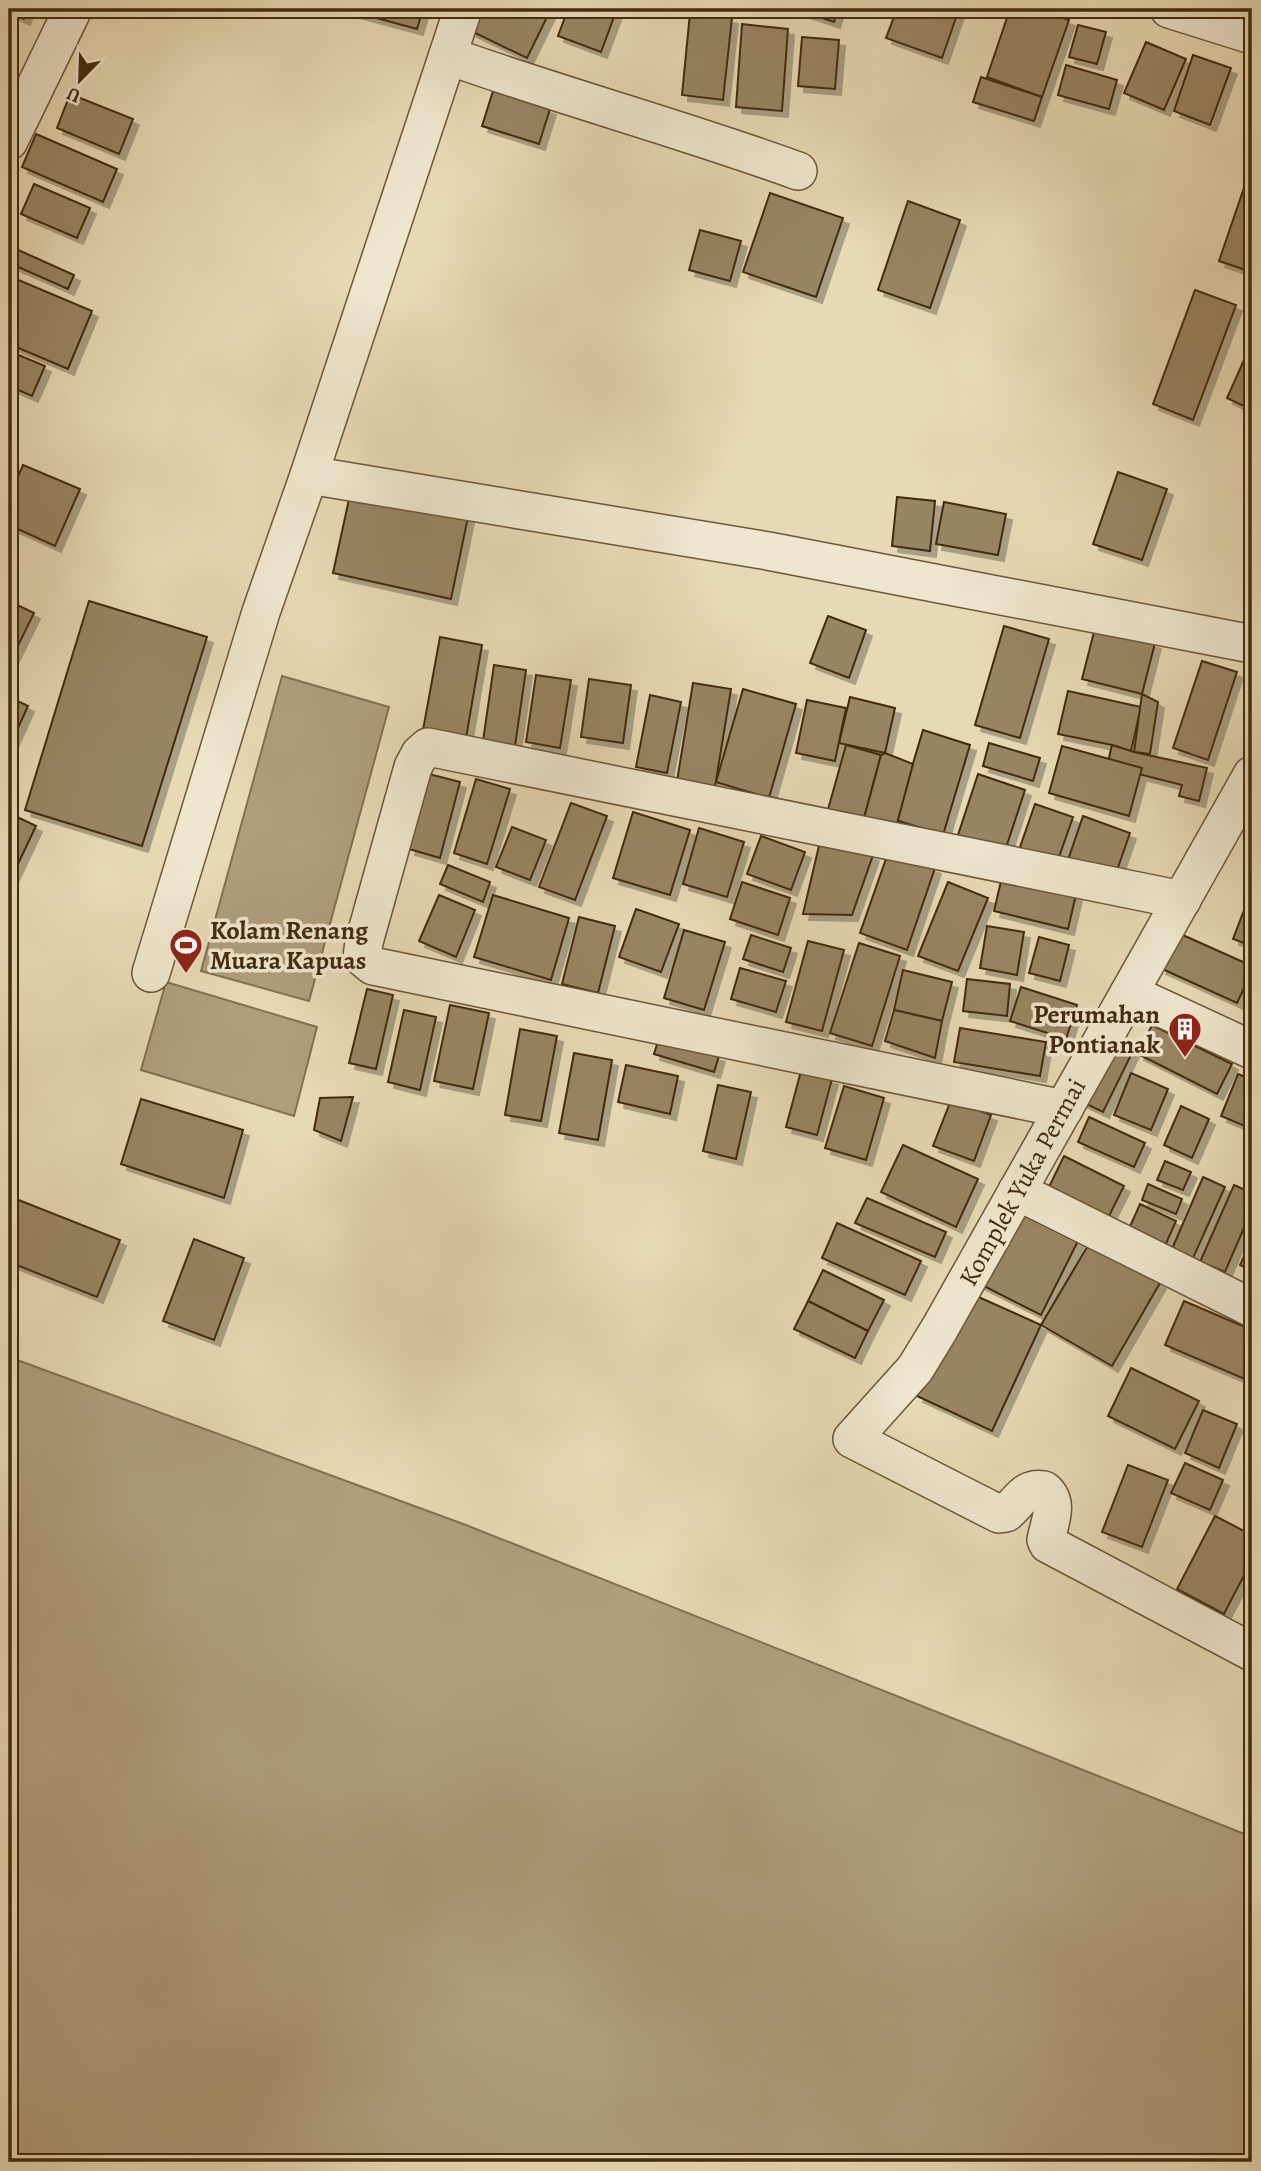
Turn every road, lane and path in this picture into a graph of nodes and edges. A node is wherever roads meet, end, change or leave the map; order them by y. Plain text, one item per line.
1 (73, 9) edge
2 (463, 9) edge
3 (1169, 9) edge
4 (1252, 34) edge
5 (449, 57) junction
6 (9, 141) edge
7 (798, 171) dead end
8 (310, 475) junction
9 (1252, 644) edge
10 (1250, 785) edge
11 (1181, 900) junction
12 (151, 973) dead end
13 (1129, 993) junction
14 (1252, 1050) edge
15 (1064, 1109) junction
16 (1017, 1191) junction
17 (1252, 1308) edge
18 (1252, 1652) edge

1 - 6 street
2 - 5 street
3 - 4 street
5 - 7 street
5 - 8 street
8 - 9 street
8 - 12 street
10 - 11 street, Komplek Yuka Permai
11 - 13 street, Komplek Yuka Permai
11 - 15 street
13 - 14 street
13 - 15 street, Komplek Yuka Permai
15 - 16 street, Komplek Yuka Permai
16 - 17 street
16 - 18 street, Komplek Yuka Permai

